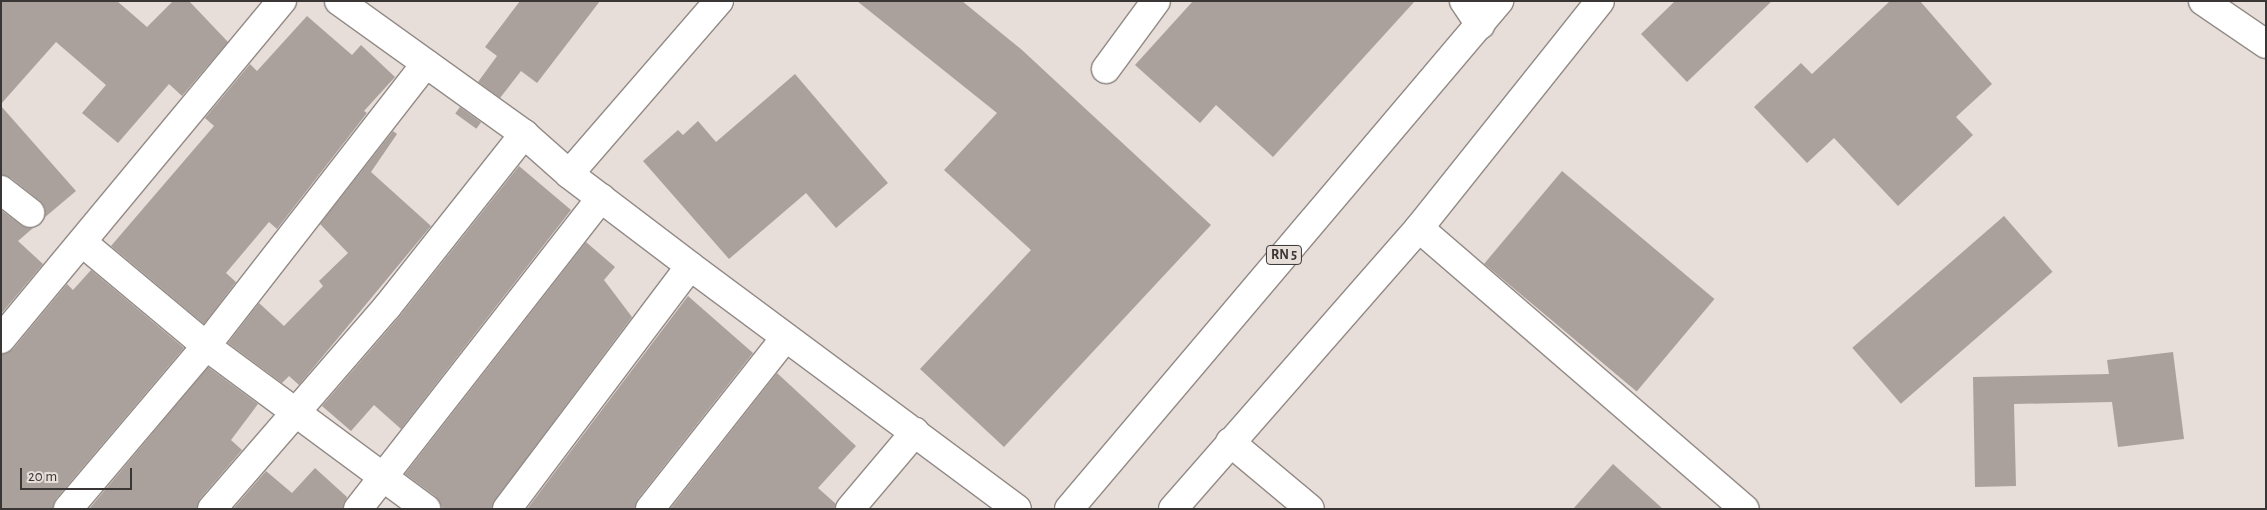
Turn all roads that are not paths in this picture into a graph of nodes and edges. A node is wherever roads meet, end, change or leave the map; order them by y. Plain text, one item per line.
1 (282, 1) edge
2 (339, 1) edge
3 (720, 1) edge
4 (1156, 1) edge
5 (1464, 1) edge
6 (1499, 1) edge
7 (1600, 1) edge
8 (2203, 1) edge
9 (1480, 25) junction
10 (2266, 44) edge
11 (426, 63) junction
12 (1106, 69) dead end
13 (524, 134) junction
14 (569, 174) junction
15 (1, 190) edge
16 (601, 198) junction
17 (30, 213) dead end
18 (1419, 228) junction
19 (83, 243) junction
20 (690, 266) junction
21 (785, 338) junction
22 (1, 339) edge
23 (206, 346) junction
24 (297, 412) junction
25 (915, 432) junction
26 (1230, 442) junction
27 (385, 476) junction
28 (68, 509) edge
29 (212, 509) edge
30 (358, 509) edge
31 (426, 509) edge
32 (507, 509) edge
33 (650, 509) edge
34 (850, 509) edge
35 (1017, 509) edge
36 (1068, 509) edge
37 (1173, 509) edge
38 (1310, 509) edge
39 (1745, 509) edge

1 - 19 street
2 - 11 street
3 - 14 street
4 - 12 street
5 - 9 street
6 - 9 street, RN 5
7 - 18 street
8 - 10 street
9 - 36 street, RN 5
11 - 13 street
11 - 23 street
13 - 14 street
13 - 24 street
14 - 16 street
15 - 17 street
16 - 20 street
16 - 27 street
18 - 26 street
18 - 39 street
19 - 22 street
19 - 23 street
20 - 21 street
20 - 32 street
21 - 25 street
21 - 33 street
23 - 24 street
23 - 28 street
24 - 27 street
24 - 29 street
25 - 34 street
25 - 35 street
26 - 37 street
26 - 38 street
27 - 30 street
27 - 31 street

